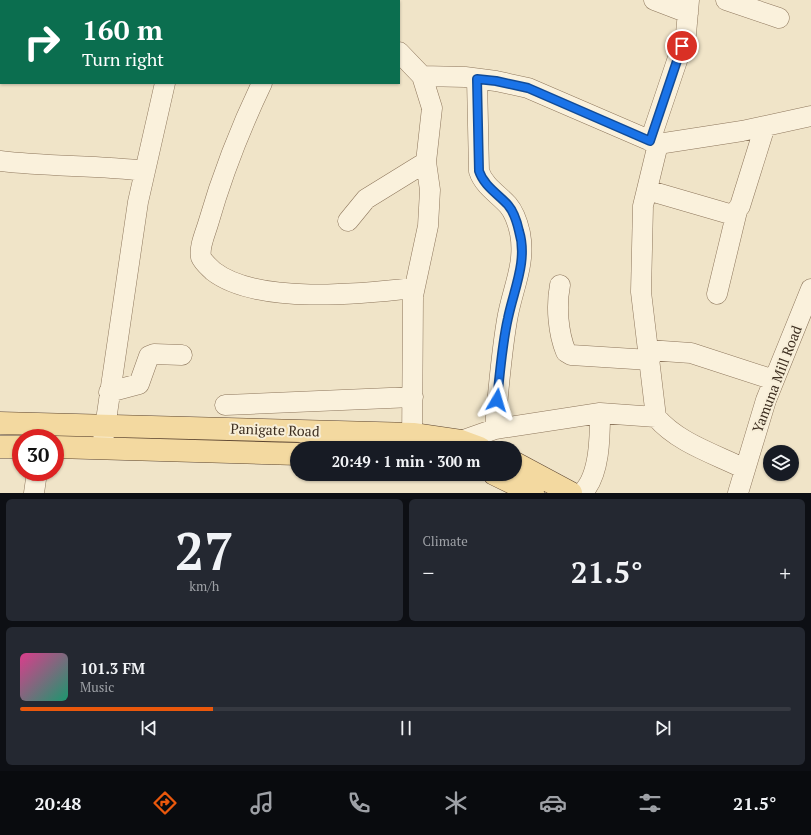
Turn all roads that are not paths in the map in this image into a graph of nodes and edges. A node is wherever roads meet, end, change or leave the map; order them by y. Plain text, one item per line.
1 (654, 0) edge
2 (726, 0) edge
3 (688, 7) edge
4 (779, 18) dead end
5 (400, 53) edge
6 (422, 76) junction
7 (477, 79) junction
8 (165, 84) edge
9 (262, 84) edge
10 (811, 116) edge
11 (765, 126) junction
12 (654, 143) junction
13 (0, 161) edge
14 (426, 162) junction
15 (145, 171) junction
16 (647, 190) junction
17 (737, 211) junction
18 (348, 221) dead end
19 (560, 286) dead end
20 (414, 288) junction
21 (811, 289) edge
22 (716, 294) dead end
23 (182, 355) dead end
24 (649, 355) junction
25 (774, 380) junction
26 (109, 392) junction
27 (413, 397) junction
28 (225, 404) dead end
29 (600, 413) junction
30 (656, 417) junction
31 (0, 423) edge
32 (104, 425) junction
33 (32, 429) edge
34 (63, 429) edge
35 (495, 429) junction
36 (412, 441) edge
37 (467, 441) edge
38 (0, 447) edge
39 (12, 447) edge
40 (64, 447) edge
41 (102, 448) junction
42 (290, 454) edge
43 (522, 467) edge
44 (744, 469) junction
45 (36, 481) edge
46 (508, 481) edge
47 (34, 493) edge
48 (533, 493) edge
49 (571, 493) edge
50 (582, 493) edge
51 (738, 493) edge

1 - 3 street
2 - 4 street
3 - 12 street
5 - 6 street
6 - 7 street
6 - 14 street
7 - 12 street
7 - 35 street
8 - 15 street
9 - 20 street
10 - 11 street
11 - 12 street
11 - 17 street
12 - 16 street
13 - 15 street
14 - 18 street
14 - 20 street
15 - 26 street
16 - 17 street
16 - 24 street
17 - 22 street
19 - 24 street
20 - 27 street
21 - 25 street, Yamuna Mill Road
23 - 26 street
24 - 25 street
24 - 30 street
25 - 44 street, Yamuna Mill Road
26 - 32 street
27 - 28 street
27 - 36 street
29 - 30 street
29 - 35 street
29 - 50 street
30 - 44 street
31 - 33 main road, Panigate Road
32 - 34 main road, Panigate Road
32 - 36 main road, Panigate Road
32 - 41 street
35 - 37 street
38 - 39 main road
40 - 41 main road, Panigate Road
41 - 42 main road, Panigate Road
43 - 49 main road
44 - 51 street, Yamuna Mill Road
45 - 47 street
46 - 48 main road

